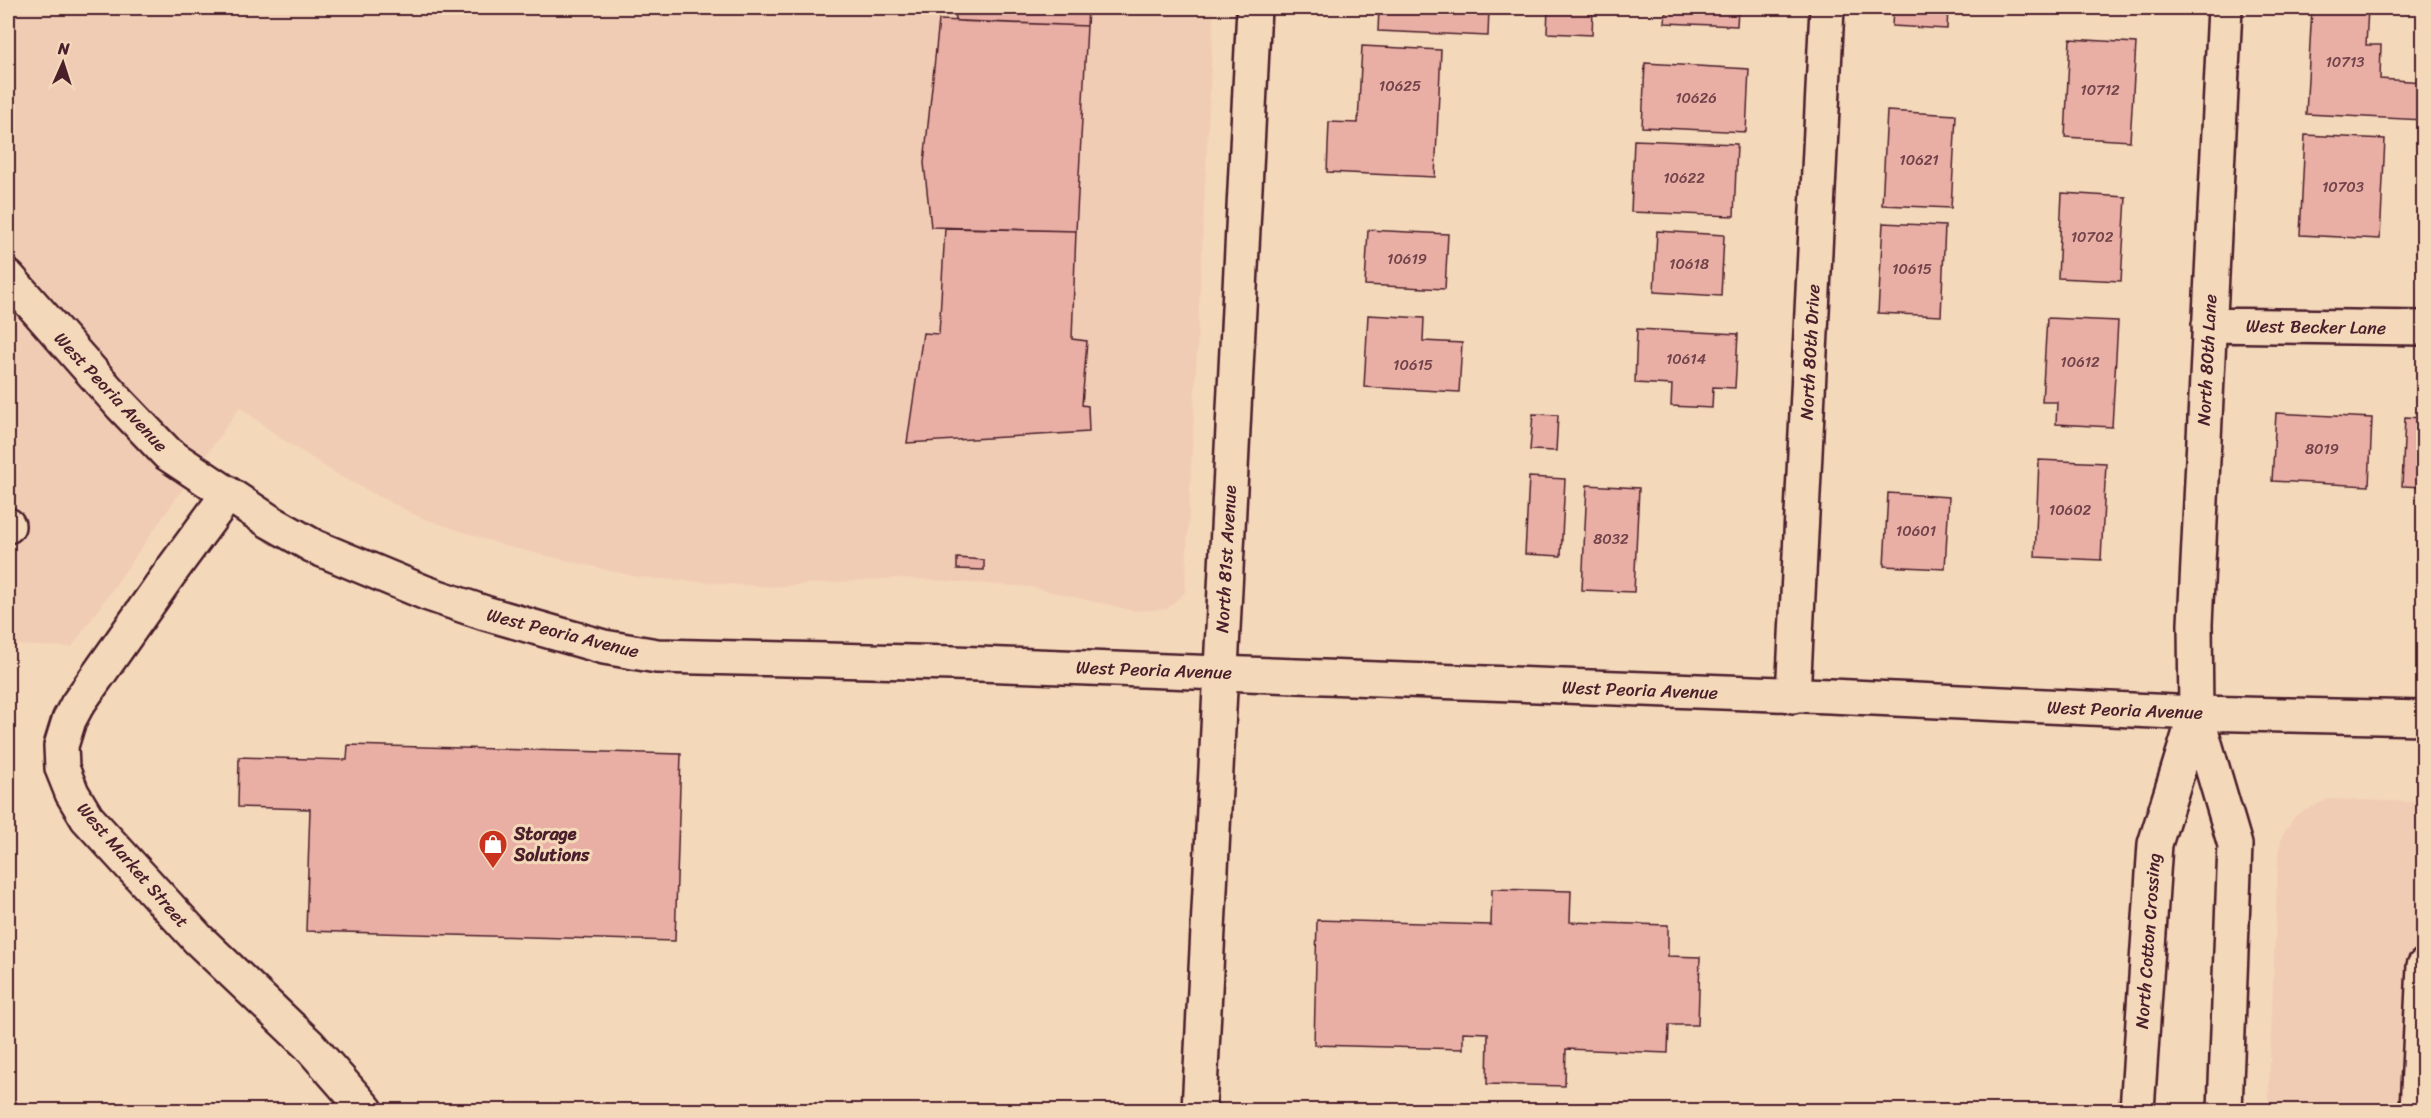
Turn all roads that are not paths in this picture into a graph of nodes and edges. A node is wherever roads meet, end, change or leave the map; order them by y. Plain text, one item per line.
1 (1254, 8) edge
2 (1827, 8) edge
3 (2225, 8) edge
4 (8, 277) edge
5 (2209, 325) junction
6 (2424, 328) edge
7 (228, 494) junction
8 (1221, 672) junction
9 (1793, 696) junction
10 (2196, 713) junction
11 (2424, 718) edge
12 (2424, 966) edge
13 (2421, 1066) edge
14 (366, 1110) edge
15 (1199, 1110) edge
16 (2137, 1110) edge
17 (2225, 1110) edge
18 (2417, 1110) edge

1 - 8 street, North 81st Avenue
2 - 9 street, North 80th Drive
3 - 5 street, North 80th Lane
4 - 7 street, West Peoria Avenue
5 - 6 street, West Becker Lane
5 - 10 street, North 80th Lane
7 - 8 street, West Peoria Avenue
7 - 14 street, West Market Street
8 - 9 street, West Peoria Avenue
8 - 15 street, North 81st Avenue
9 - 10 street, West Peoria Avenue
10 - 11 street, West Peoria Avenue
10 - 16 street, North Cotton Crossing
10 - 17 street
12 - 13 street
13 - 18 street

